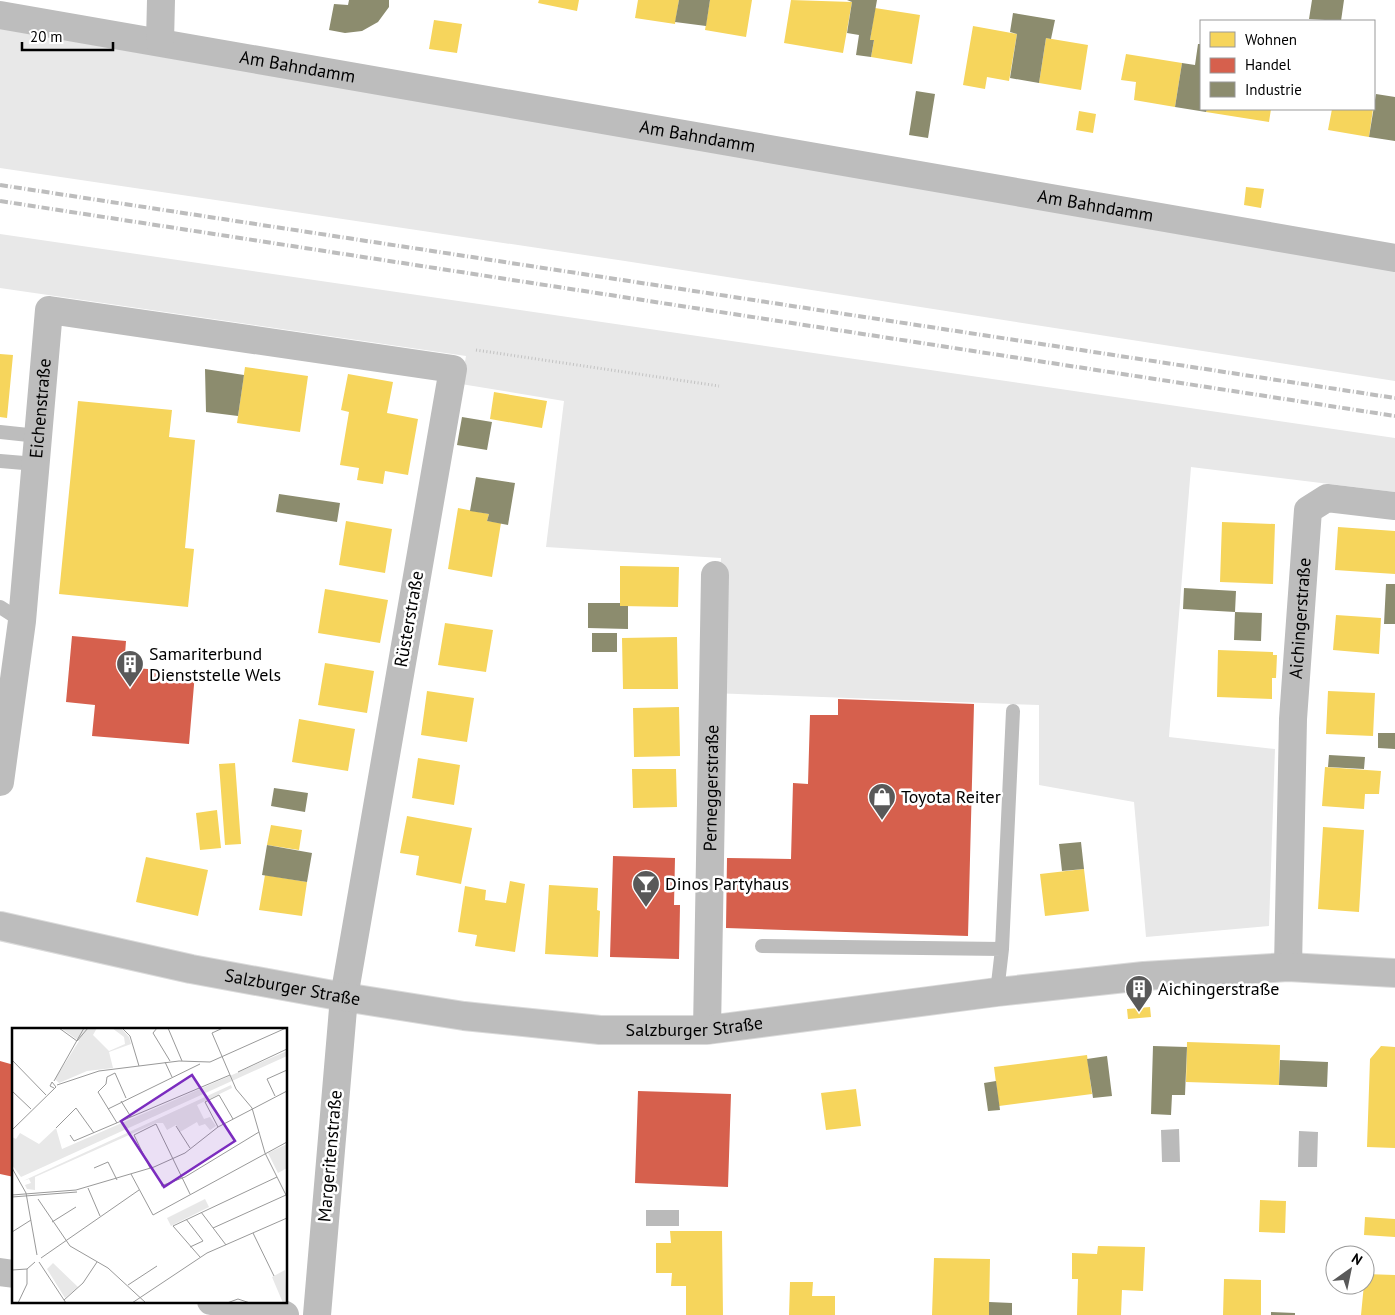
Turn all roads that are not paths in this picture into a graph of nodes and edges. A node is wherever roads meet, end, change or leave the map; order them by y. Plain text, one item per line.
1 (161, 0) edge
2 (0, 15) edge
3 (160, 42) junction
4 (1395, 258) edge
5 (324, 350) joint
6 (0, 432) edge
7 (38, 436) junction
8 (0, 461) edge
9 (36, 464) junction
10 (1395, 506) edge
11 (715, 575) dead end
12 (0, 607) edge
13 (11, 620) edge
14 (1013, 711) dead end
15 (0, 782) edge
16 (0, 926) edge
17 (762, 946) dead end
18 (1002, 949) junction
19 (1288, 967) junction
20 (1395, 973) edge
21 (997, 992) junction
22 (344, 998) junction
23 (707, 1030) junction
24 (218, 1302) edge
25 (285, 1315) edge
26 (317, 1315) edge

1 - 3 street
2 - 3 street, Am Bahndamm
3 - 4 street, Am Bahndamm
5 - 7 street, Eichenstraße
5 - 22 street, Rüsterstraße
6 - 7 lane
7 - 9 street, Eichenstraße
8 - 9 lane
9 - 13 street, Eichenstraße
10 - 19 street, Aichingerstraße
11 - 23 street, Perneggerstraße
12 - 13 lane
13 - 15 street, Eichenstraße
14 - 18 lane
16 - 22 street, Salzburger Straße
17 - 18 lane
18 - 21 lane
19 - 20 street, Salzburger Straße
19 - 21 street, Salzburger Straße
21 - 23 street, Salzburger Straße
22 - 23 street, Salzburger Straße
22 - 26 street, Margeritenstraße
24 - 25 street

